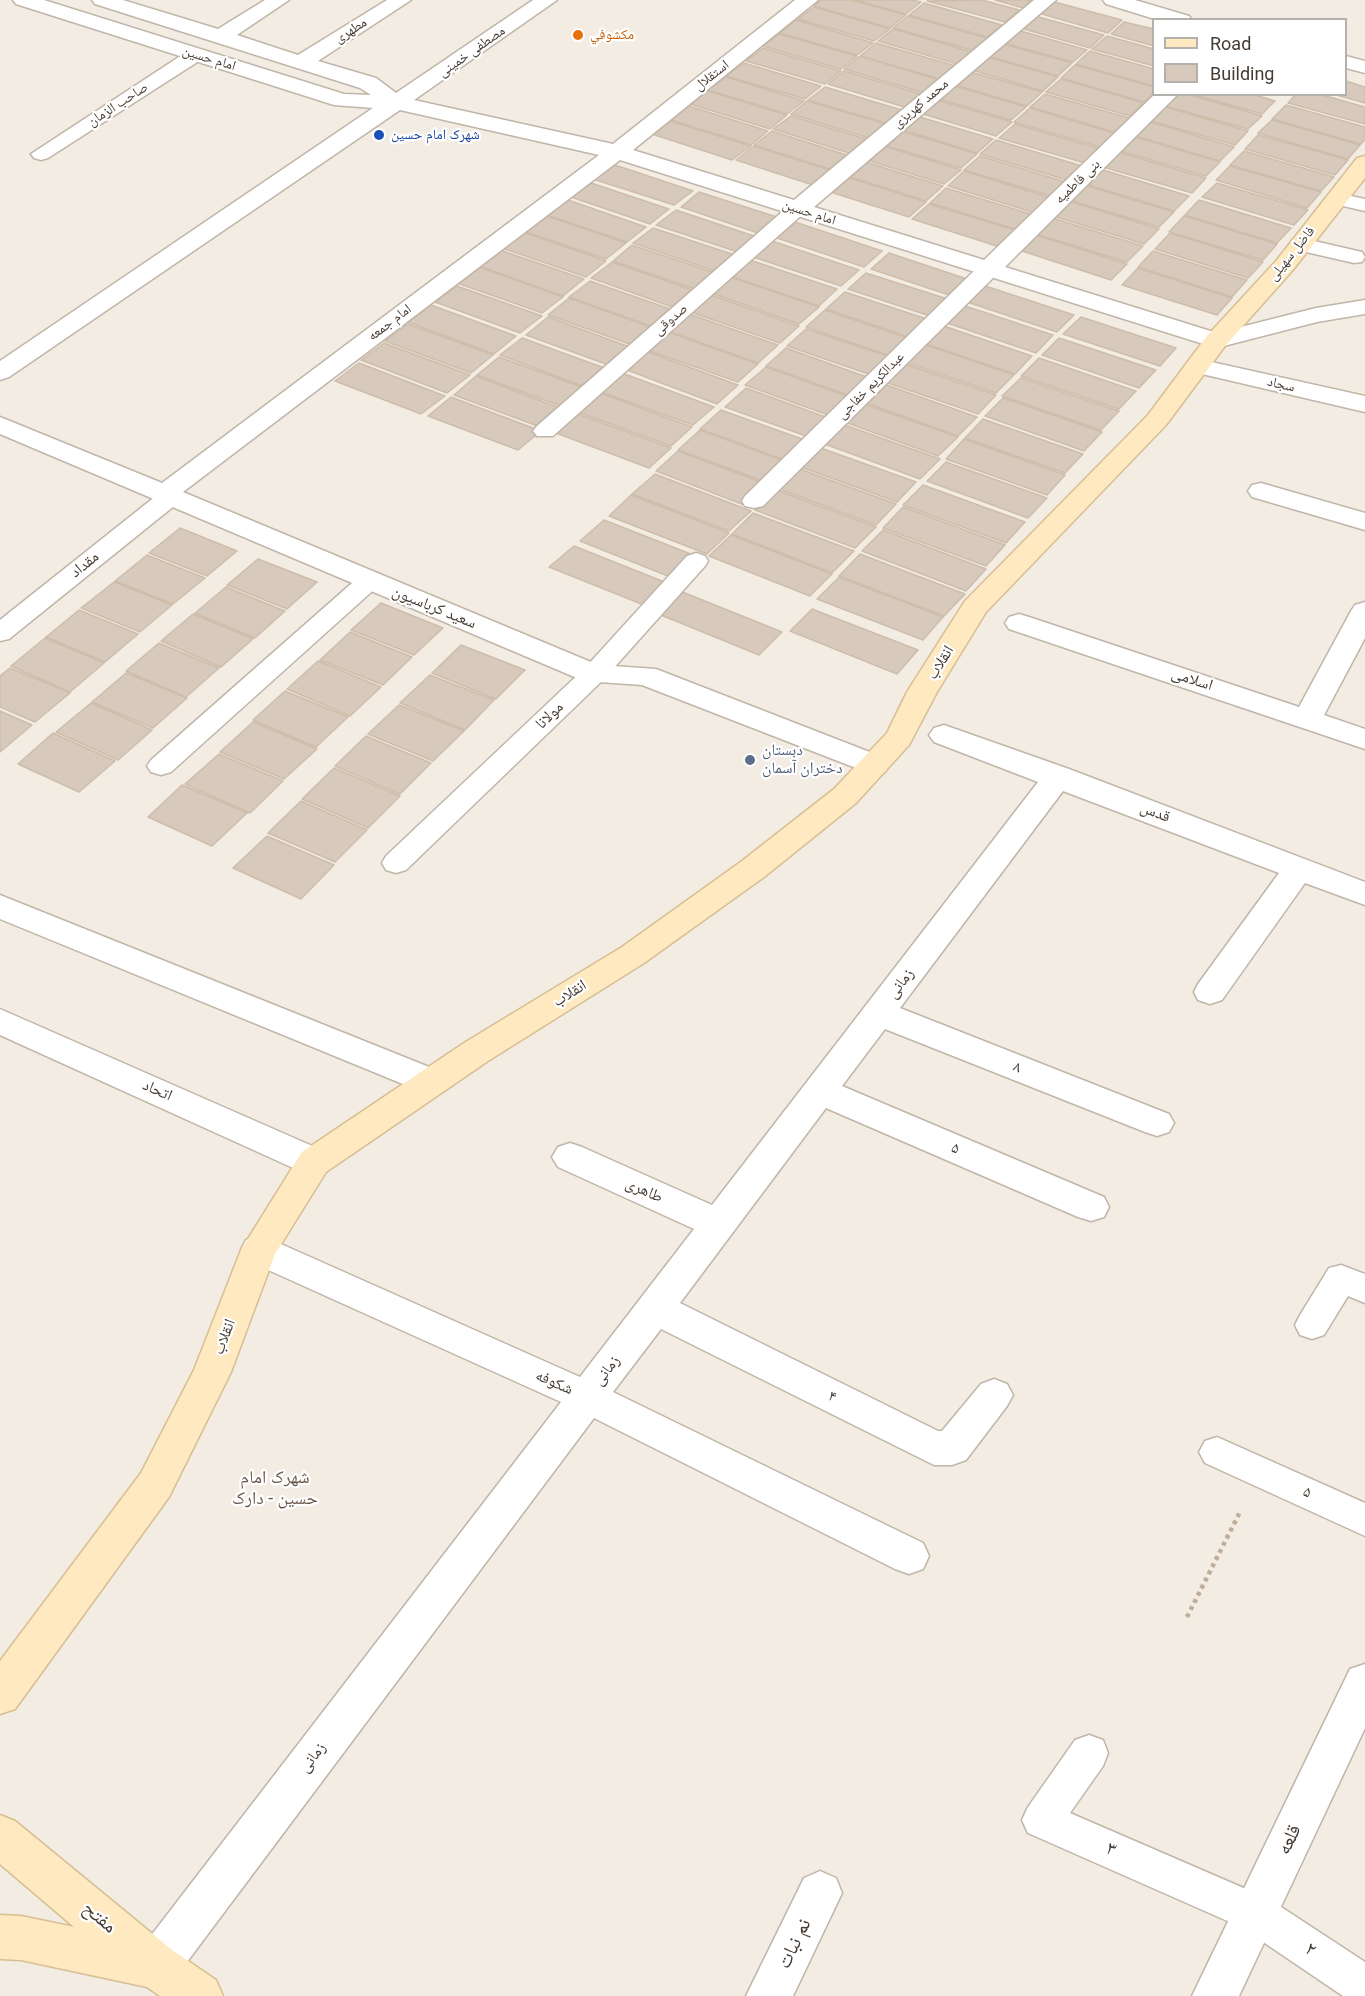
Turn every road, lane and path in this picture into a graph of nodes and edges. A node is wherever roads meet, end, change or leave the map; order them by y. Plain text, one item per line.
1 (102, 0) edge
2 (279, 0) edge
3 (401, 0) edge
4 (548, 0) edge
5 (808, 0) edge
6 (1046, 0) edge
7 (1113, 0) edge
8 (18, 2) edge
9 (142, 5) edge
10 (1175, 18) edge
11 (220, 37) junction
12 (195, 55) junction
13 (301, 62) junction
14 (1347, 62) edge
15 (1365, 67) edge
16 (1166, 96) edge
17 (397, 104) junction
18 (616, 152) junction
19 (41, 154) dead end
20 (1365, 163) edge
21 (1336, 199) junction
22 (1365, 206) edge
23 (797, 209) junction
24 (1301, 244) junction
25 (1354, 257) dead end
26 (988, 270) junction
27 (1365, 307) edge
28 (1207, 354) junction
29 (0, 372) edge
30 (1365, 404) edge
31 (0, 425) edge
32 (545, 431) dead end
33 (1261, 491) dead end
34 (167, 495) junction
35 (754, 501) dead end
36 (1365, 522) edge
37 (696, 561) dead end
38 (369, 581) junction
39 (1365, 611) edge
40 (1019, 623) dead end
41 (0, 633) edge
42 (594, 674) junction
43 (1308, 718) junction
44 (944, 735) dead end
45 (1365, 739) edge
46 (874, 765) junction
47 (161, 766) dead end
48 (1058, 776) junction
49 (396, 863) dead end
50 (1299, 868) junction
51 (1365, 894) edge
52 (0, 906) edge
53 (1210, 992) dead end
54 (878, 1013) junction
55 (0, 1021) edge
56 (432, 1082) junction
57 (820, 1091) junction
58 (1156, 1123) dead end
59 (570, 1157) dead end
60 (314, 1162) junction
61 (1091, 1207) dead end
62 (718, 1224) junction
63 (259, 1251) junction
64 (1365, 1289) edge
65 (654, 1308) junction
66 (1312, 1325) dead end
67 (994, 1395) dead end
68 (587, 1397) junction
69 (1217, 1452) dead end
70 (1260, 1472) junction
71 (1365, 1520) edge
72 (909, 1556) dead end
73 (1187, 1617) dead end
74 (1365, 1683) edge
75 (0, 1695) edge
76 (1356, 1727) edge
77 (1089, 1753) dead end
78 (0, 1836) edge
79 (820, 1893) dead end
80 (1255, 1913) junction
81 (0, 1937) edge
82 (156, 1966) junction
83 (1365, 1986) edge
84 (200, 1996) edge
85 (769, 1996) edge
86 (1215, 1996) edge

1 - 9 street, امام حسین
2 - 11 street
3 - 13 street, مطهری
4 - 17 street, مصطفی خمینی
5 - 18 street, استقلال
6 - 23 street, محمد کهریزی
7 - 10 street
8 - 12 street, امام حسین
9 - 11 street, امام حسین
11 - 13 street, امام حسین
12 - 17 street, امام حسین
12 - 19 lane, صاحب الزمان
13 - 17 street, امام حسین
14 - 15 street
16 - 26 street, بنی فاطمیه
17 - 18 street, امام حسین
17 - 29 street
18 - 23 street, امام حسین
18 - 34 street, امام جمعه
20 - 21 street, فاضل سهیلی
21 - 22 lane
21 - 24 street, فاضل سهیلی
23 - 26 street, امام حسین
23 - 32 lane, صدوقی
24 - 25 lane
24 - 28 street, فاضل سهیلی
26 - 28 street, امام حسین
26 - 35 lane, عبدالکریم خفاجی
27 - 28 street
28 - 30 street, سجاد
28 - 46 street, انقلاب
31 - 34 street, سعید کرباسیون
33 - 36 street
34 - 38 street, سعید کرباسیون
34 - 41 lane, مقداد
37 - 42 lane, مولانا
38 - 42 street, سعید کرباسیون
38 - 47 lane
39 - 43 street
40 - 43 street, اسلامی
42 - 46 street, سعید کرباسیون
42 - 49 lane, مولانا
43 - 45 street, اسلامی
44 - 48 street, قدس
46 - 56 street, انقلاب
48 - 50 street, قدس
48 - 54 street, زمانی
50 - 51 street, قدس
50 - 53 street
52 - 56 street
54 - 57 street, زمانی
54 - 58 street, ۸
55 - 60 street, اتحاد
56 - 60 street, انقلاب
57 - 61 street, ۵
57 - 62 street, زمانی
59 - 62 street, طاهری
60 - 63 street, انقلاب
62 - 65 street, زمانی
63 - 68 street, شکوفه
63 - 75 street, انقلاب
64 - 66 lane
65 - 67 street, ۴
65 - 68 street, زمانی
68 - 72 street, شکوفه
68 - 82 street, زمانی
69 - 70 lane, ۵
70 - 71 lane, ۵
70 - 73 path
74 - 76 street, قلعه
76 - 80 street, قلعه
77 - 80 lane, ۳
78 - 82 street, مفتح
79 - 85 street, نم نبات
80 - 83 lane, ۲
80 - 86 street, قلعه
81 - 82 street
82 - 84 street, مفتح

